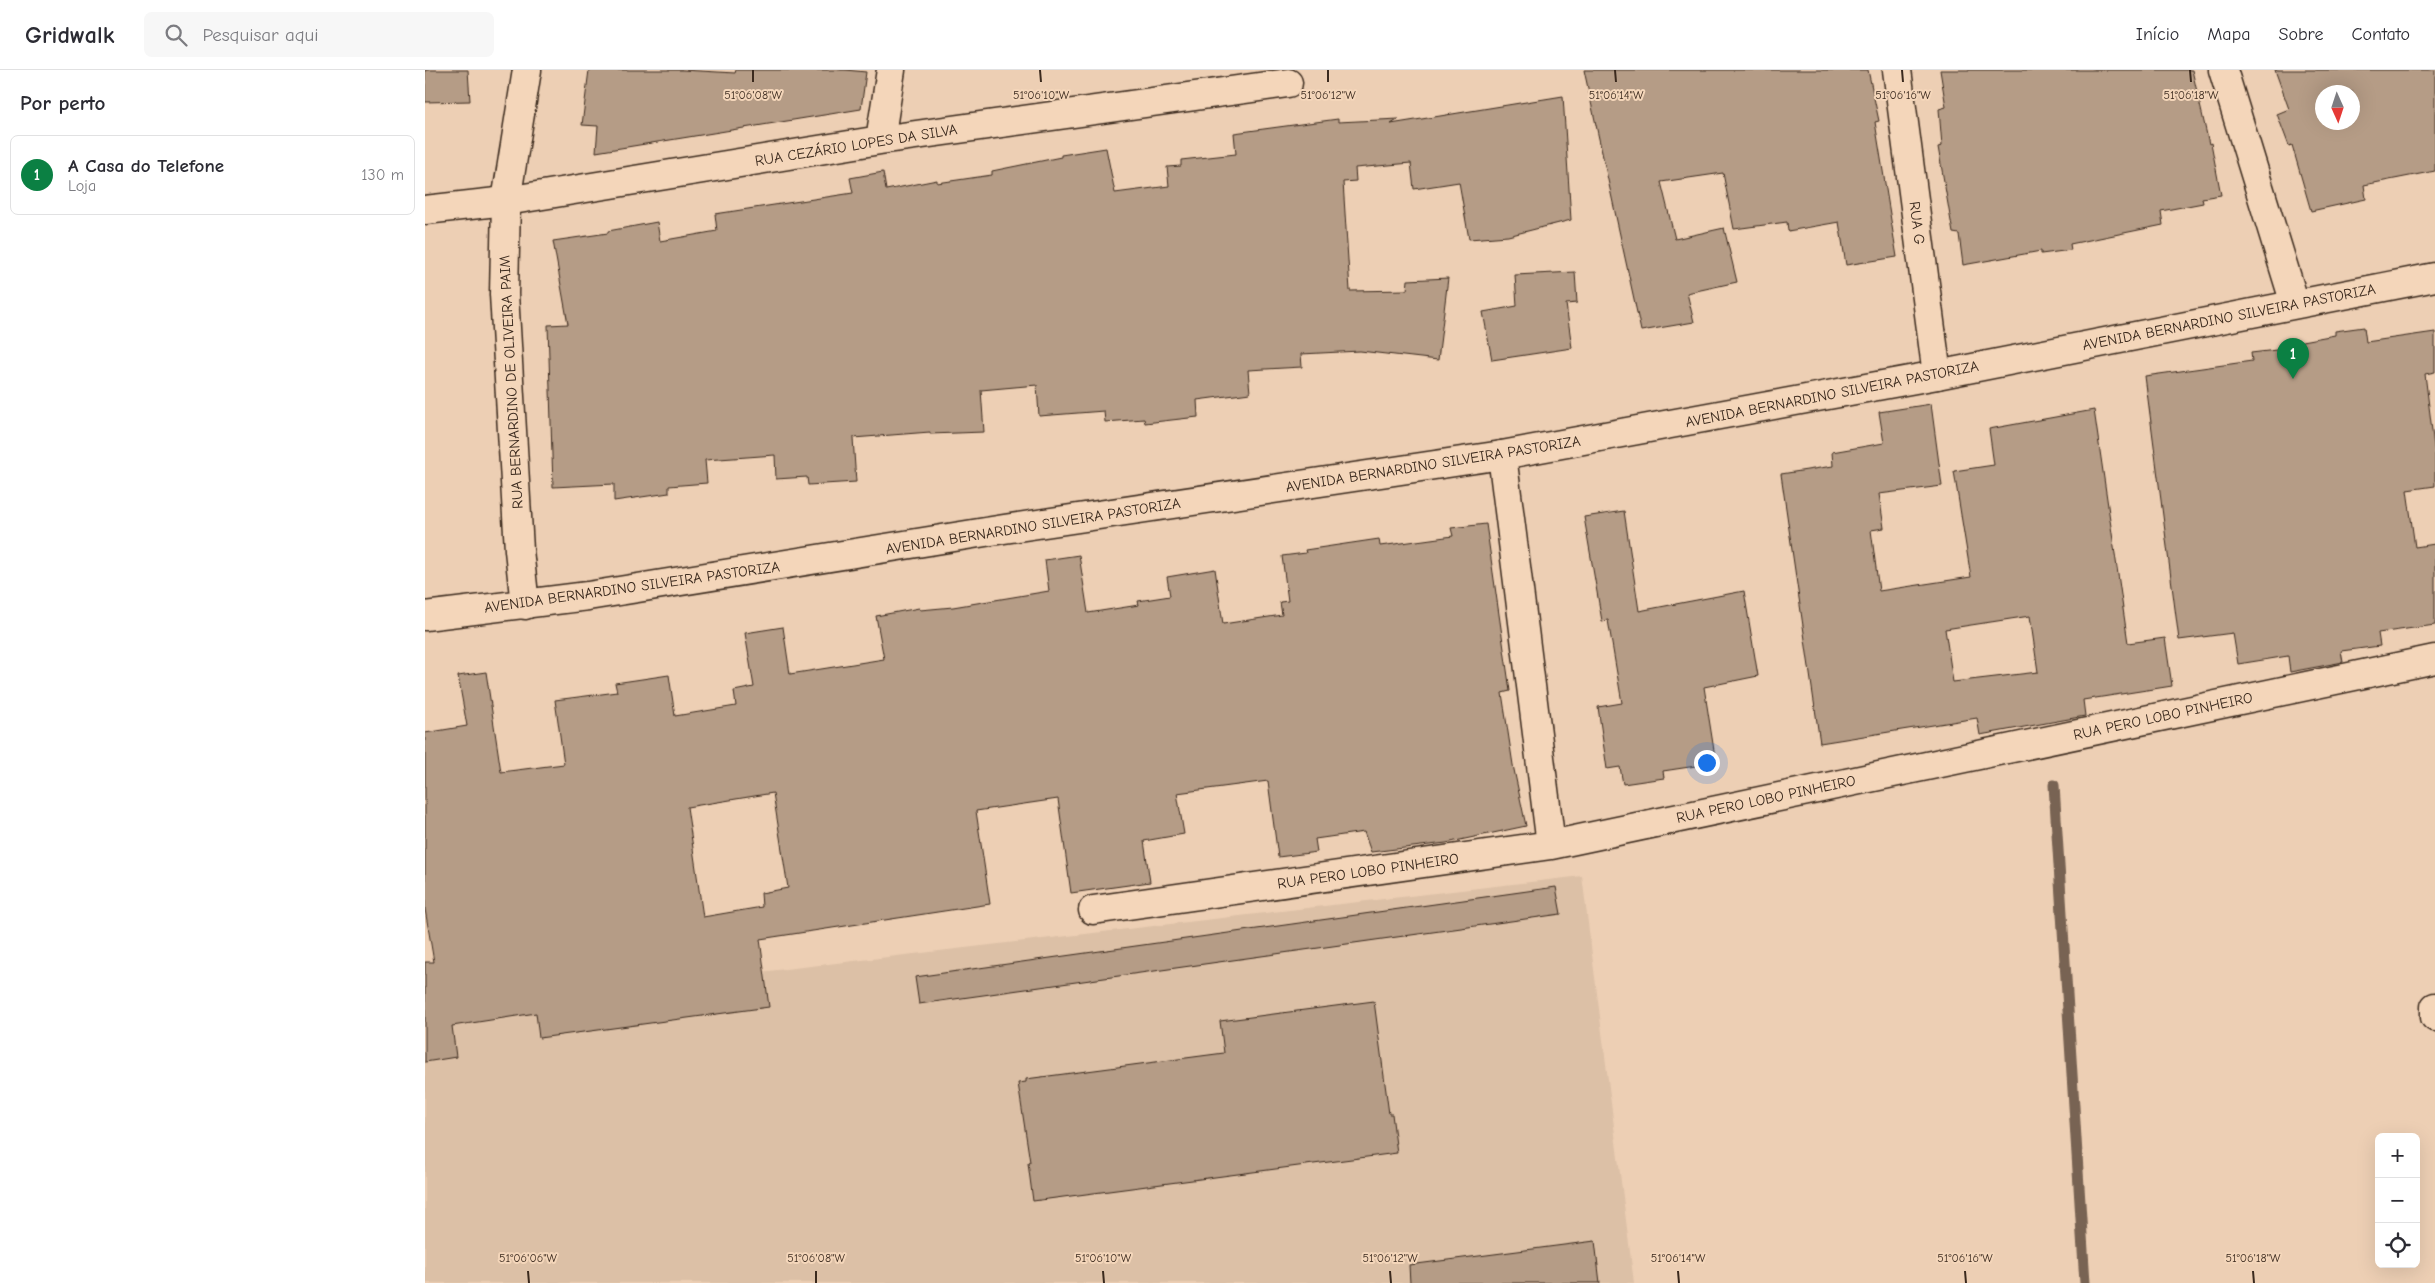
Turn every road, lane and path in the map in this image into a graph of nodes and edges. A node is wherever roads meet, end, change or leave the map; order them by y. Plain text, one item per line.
1 (527, 70) edge
2 (891, 70) edge
3 (1897, 70) edge
4 (2223, 70) edge
5 (1288, 83) dead end
6 (880, 140) junction
7 (506, 201) junction
8 (425, 210) edge
9 (2435, 277) edge
10 (2295, 304) junction
11 (1937, 375) junction
12 (1502, 455) junction
13 (525, 605) junction
14 (425, 616) edge
15 (2435, 659) edge
16 (1551, 845) junction
17 (1093, 910) dead end
18 (2435, 1007) edge
19 (2435, 1017) edge

1 - 7 street, RUA BERNARDINO DE OLIVEIRA PAIM
2 - 6 street
3 - 11 street, RUA G
4 - 10 street
5 - 6 street, RUA CEZÁRIO LOPES DA SILVA
6 - 7 street, RUA CEZÁRIO LOPES DA SILVA
7 - 8 street, RUA CEZÁRIO LOPES DA SILVA
7 - 13 street, RUA BERNARDINO DE OLIVEIRA PAIM
9 - 10 street, AVENIDA BERNARDINO SILVEIRA PASTORIZA
10 - 11 street, AVENIDA BERNARDINO SILVEIRA PASTORIZA
11 - 12 street, AVENIDA BERNARDINO SILVEIRA PASTORIZA
12 - 13 street, AVENIDA BERNARDINO SILVEIRA PASTORIZA
12 - 16 street
13 - 14 street, AVENIDA BERNARDINO SILVEIRA PASTORIZA
15 - 16 street, RUA PERO LOBO PINHEIRO
16 - 17 street, RUA PERO LOBO PINHEIRO
18 - 19 street

